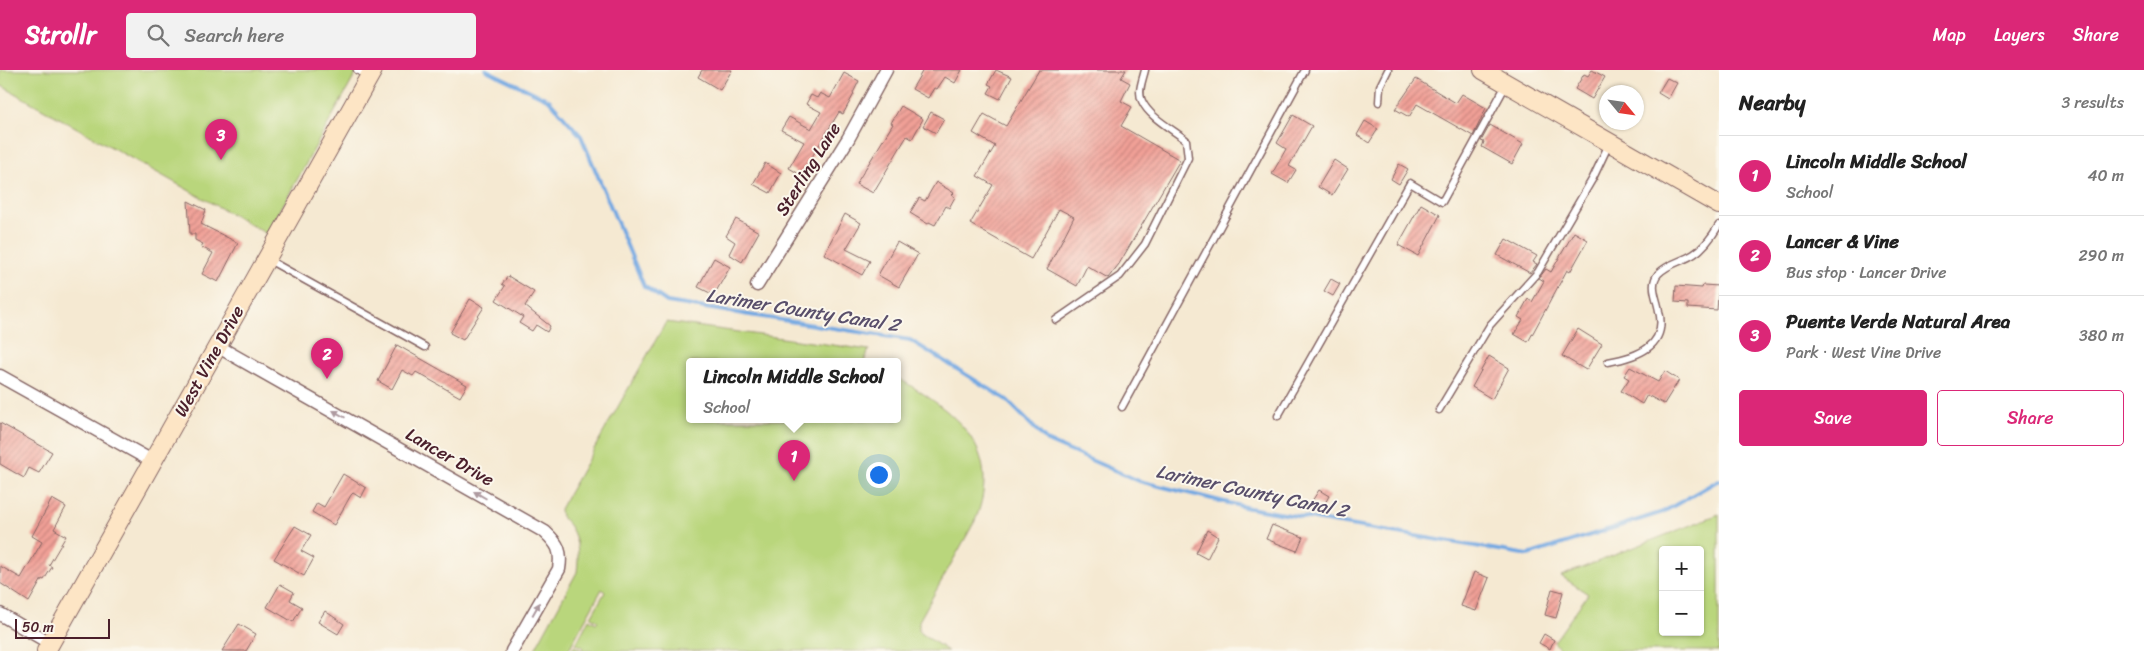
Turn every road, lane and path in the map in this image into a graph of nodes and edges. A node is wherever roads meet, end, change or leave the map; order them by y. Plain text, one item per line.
1 (886, 70) edge
2 (1145, 70) edge
3 (1305, 70) edge
4 (1388, 70) edge
5 (1483, 70) edge
6 (366, 72) edge
7 (1507, 84) junction
8 (1379, 102) dead end
9 (1610, 143) junction
10 (1719, 205) edge
11 (1719, 225) edge
12 (266, 259) junction
13 (757, 285) dead end
14 (1056, 320) dead end
15 (218, 346) junction
16 (425, 346) dead end
17 (1608, 362) dead end
18 (0, 376) edge
19 (1122, 407) dead end
20 (1439, 410) dead end
21 (1278, 416) dead end
22 (152, 462) junction
23 (0, 614) edge
24 (48, 647) edge
25 (512, 651) edge

1 - 13 street, Sterling Lane
2 - 14 lane
3 - 19 lane
4 - 8 lane
5 - 7 street
6 - 12 street, West Vine Drive
7 - 9 street
7 - 21 lane
9 - 10 street
9 - 20 lane
11 - 17 lane
12 - 15 street, West Vine Drive
12 - 16 lane
15 - 22 street, West Vine Drive
25 -> 15 street, Lancer Drive
18 - 22 street
22 - 24 street, West Vine Drive
23 - 24 street

